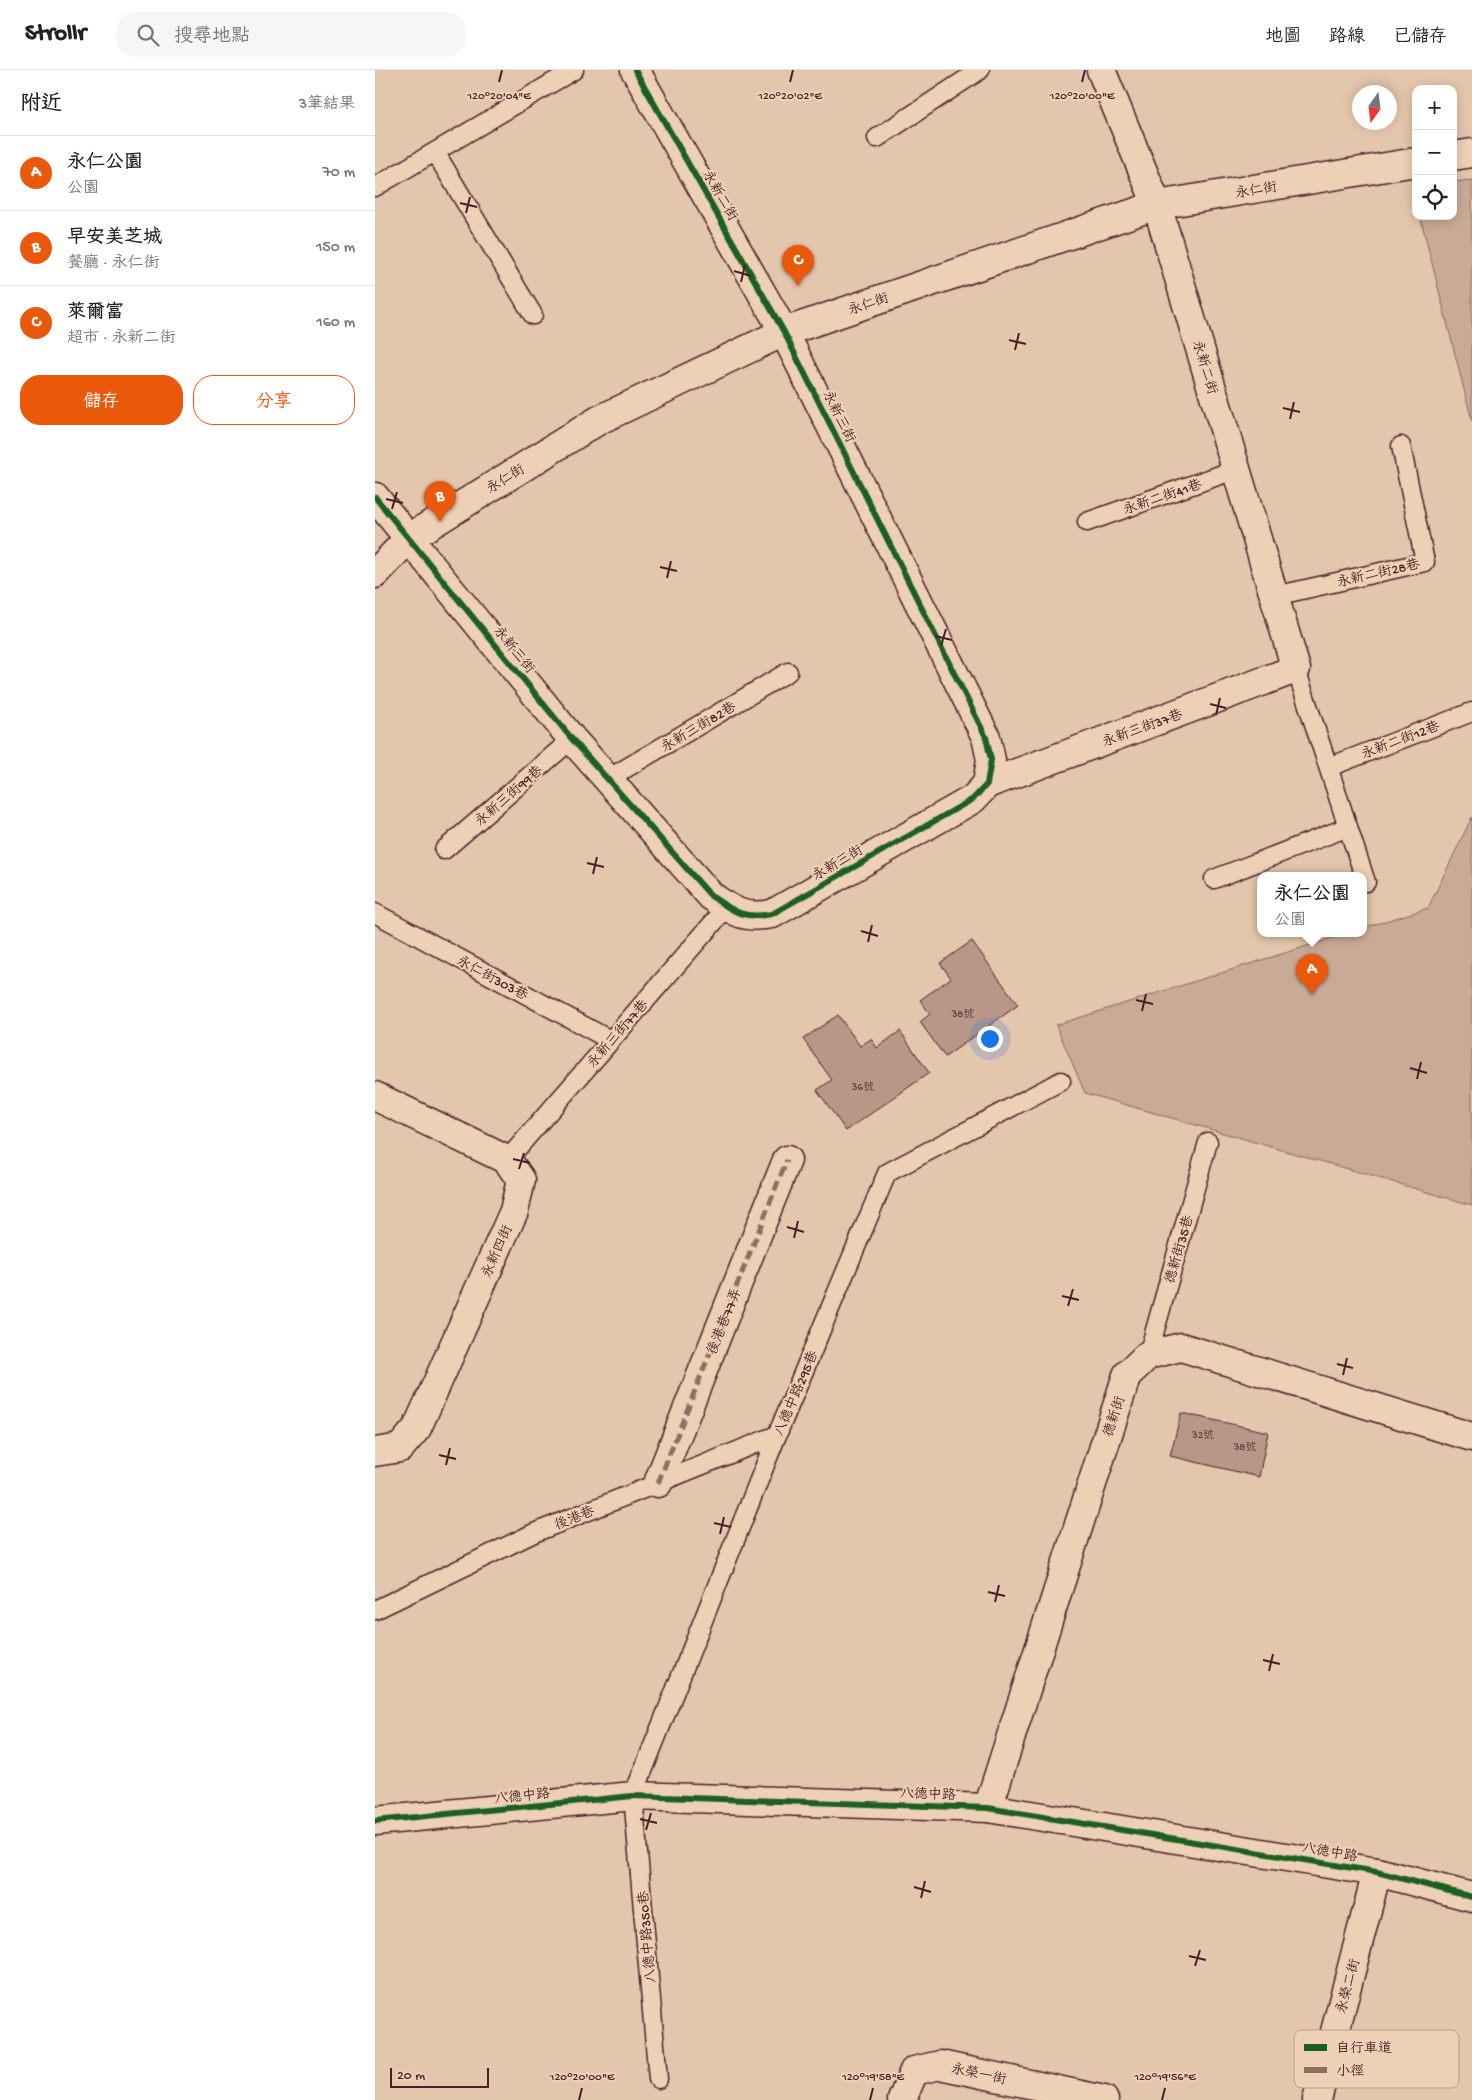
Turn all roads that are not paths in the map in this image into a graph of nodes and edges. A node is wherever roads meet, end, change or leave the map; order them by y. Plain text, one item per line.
1 (574, 70) edge
2 (635, 70) edge
3 (980, 70) edge
4 (1101, 70) edge
5 (877, 138) dead end
6 (435, 152) junction
7 (1472, 153) edge
8 (1457, 155) edge
9 (1412, 163) edge
10 (375, 187) edge
11 (1157, 205) junction
12 (533, 316) dead end
13 (784, 332) junction
14 (1401, 446) dead end
15 (1237, 469) junction
16 (375, 497) edge
17 (1087, 522) dead end
18 (409, 538) junction
19 (375, 574) edge
20 (1275, 596) junction
21 (1296, 669) junction
22 (788, 672) dead end
23 (1472, 712) edge
24 (572, 739) junction
25 (1329, 767) junction
26 (608, 779) junction
27 (987, 784) junction
28 (1348, 827) junction
29 (444, 850) dead end
30 (1363, 872) edge
31 (1213, 879) dead end
32 (727, 908) junction
33 (375, 913) edge
34 (610, 1040) junction
35 (1061, 1081) dead end
36 (375, 1096) edge
37 (1208, 1142) dead end
38 (507, 1160) junction
39 (787, 1160) dead end
40 (1148, 1355) junction
41 (777, 1435) junction
42 (1472, 1436) edge
43 (375, 1452) edge
44 (658, 1483) junction
45 (375, 1610) edge
46 (633, 1796) junction
47 (988, 1808) junction
48 (375, 1821) edge
49 (1377, 1872) junction
50 (1472, 1898) edge
51 (1335, 2030) edge
52 (658, 2078) dead end
53 (902, 2100) edge
54 (1104, 2100) edge

1 - 6 lane
2 - 13 street, 永新二街
3 - 5 lane
4 - 11 street, 永新二街
6 - 10 lane
6 - 12 lane
7 - 8 street
9 - 11 street, 永仁街
11 - 13 street, 永仁街
11 - 15 street, 永新二街
13 - 18 street, 永仁街
13 - 27 street, 永新三街
14 - 20 lane, 永新二街28巷
15 - 17 lane, 永新二街41巷
15 - 20 street, 永新二街
16 - 18 street, 永新三街
18 - 19 street, 永仁街
18 - 24 street, 永新三街
20 - 21 street, 永新二街
21 - 25 lane
21 - 27 street, 永新三街37巷
22 - 26 lane, 永新三街82巷
23 - 25 lane, 永新二街12巷
24 - 26 street, 永新三街
24 - 29 lane, 永新三街99巷
25 - 28 lane
26 - 32 street, 永新三街
27 - 32 street, 永新三街
28 - 30 lane
28 - 31 lane
32 - 34 lane, 永新三街77巷
33 - 34 lane, 永仁街303巷
34 - 38 lane, 永新三街77巷
35 - 41 lane, 八德中路295巷
36 - 38 street
37 - 40 lane, 德新街35巷
38 - 43 street, 永新四街
39 - 44 street, 後港巷77弄
40 - 42 street, 德新街
40 - 47 street, 德新街
41 - 44 lane, 後港巷
41 - 46 lane, 八德中路295巷
44 - 45 lane, 後港巷
46 - 47 street, 八德中路
46 - 48 street, 八德中路
46 - 52 lane, 八德中路350巷
47 - 49 street, 八德中路
49 - 50 street, 八德中路
49 - 51 street, 永榮二街
53 - 54 street, 永榮一街

